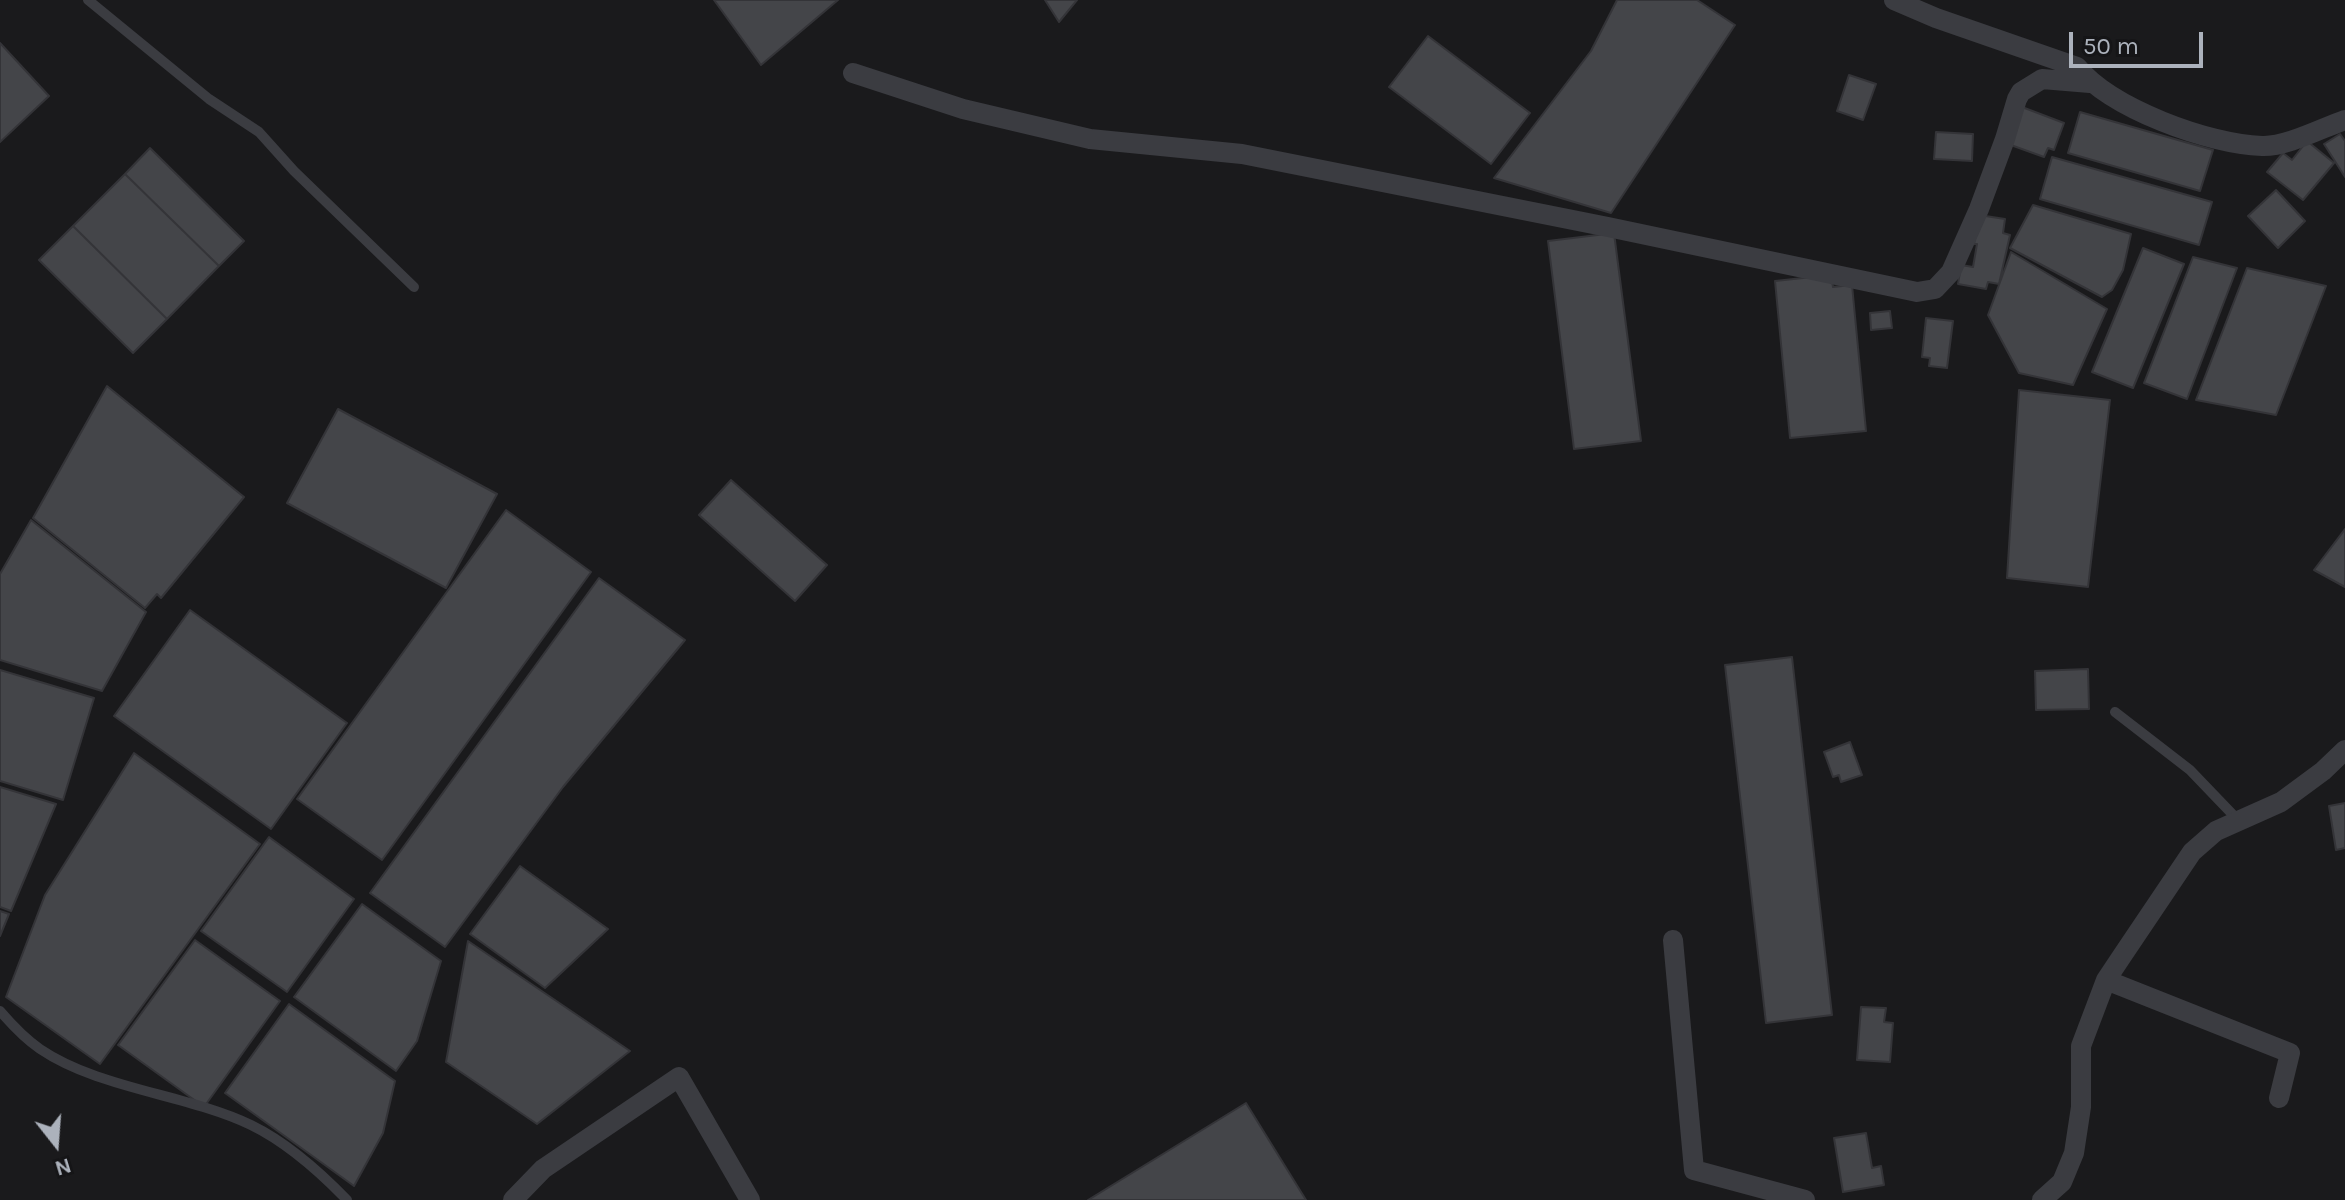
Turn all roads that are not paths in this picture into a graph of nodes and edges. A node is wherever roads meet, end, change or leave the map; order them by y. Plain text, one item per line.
1 (88, 0) edge
2 (1894, 0) edge
3 (853, 73) dead end
4 (2090, 83) junction
5 (2345, 120) edge
6 (414, 287) dead end
7 (2115, 712) dead end
8 (2345, 750) edge
9 (2237, 819) junction
10 (1673, 940) dead end
11 (2106, 980) junction
12 (0, 1011) edge
13 (2279, 1098) dead end
14 (347, 1200) edge
15 (513, 1200) edge
16 (750, 1200) edge
17 (1805, 1200) edge
18 (2042, 1200) edge

1 - 6 lane
2 - 4 street
3 - 4 street
4 - 5 street
7 - 9 lane
8 - 9 street
9 - 11 street
10 - 17 street
11 - 13 street
11 - 18 street
12 - 14 lane
15 - 16 street

